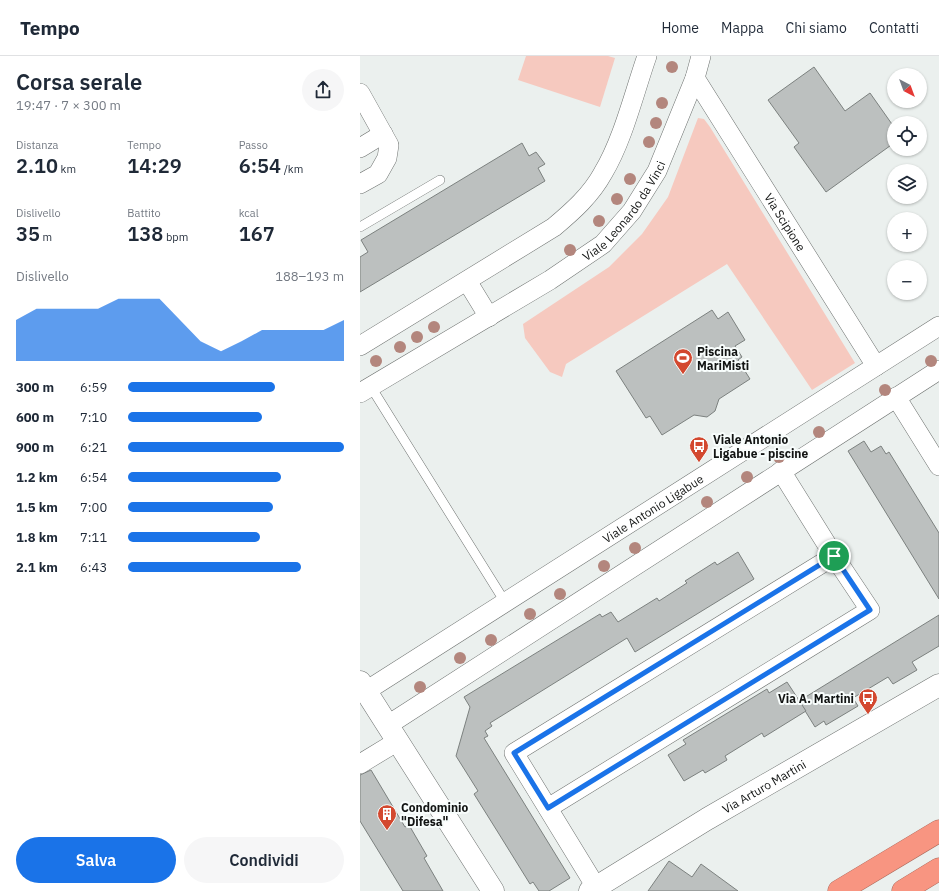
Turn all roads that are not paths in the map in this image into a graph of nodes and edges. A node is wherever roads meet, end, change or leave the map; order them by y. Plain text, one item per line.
1 (647, 56) edge
2 (701, 56) edge
3 (695, 78) junction
4 (360, 94) edge
5 (383, 134) junction
6 (360, 148) edge
7 (440, 180) dead end
8 (360, 184) edge
9 (360, 227) edge
10 (467, 281) junction
11 (489, 317) junction
12 (939, 326) edge
13 (360, 346) edge
14 (876, 366) junction
15 (939, 370) edge
16 (366, 390) edge
17 (896, 397) junction
18 (939, 466) edge
19 (781, 472) junction
20 (834, 556) junction
21 (505, 602) junction
22 (939, 685) edge
23 (363, 686) edge
24 (393, 733) junction
25 (360, 764) edge
26 (548, 808) junction
27 (939, 831) edge
28 (939, 869) edge
29 (593, 889) edge
30 (493, 891) edge
31 (839, 891) edge
32 (903, 891) edge

1 - 10 street
2 - 3 street, Viale Leonardo da Vinci
3 - 11 street, Viale Leonardo da Vinci
3 - 14 street, Via Scipione
4 - 5 street
5 - 6 street
5 - 8 street
7 - 9 lane
10 - 11 street
10 - 13 street
11 - 16 street, Viale Leonardo da Vinci
12 - 14 street, Viale Antonio Ligabue
14 - 21 street, Viale Antonio Ligabue
15 - 17 street
16 - 21 lane
17 - 18 street
17 - 19 street
19 - 20 street
19 - 24 street
20 - 26 street
20 - 26 street
21 - 23 street, Viale Antonio Ligabue
22 - 29 street, Via Arturo Martini
23 - 24 street
24 - 25 street
24 - 30 street
26 - 29 street
27 - 31 highway
28 - 32 highway

